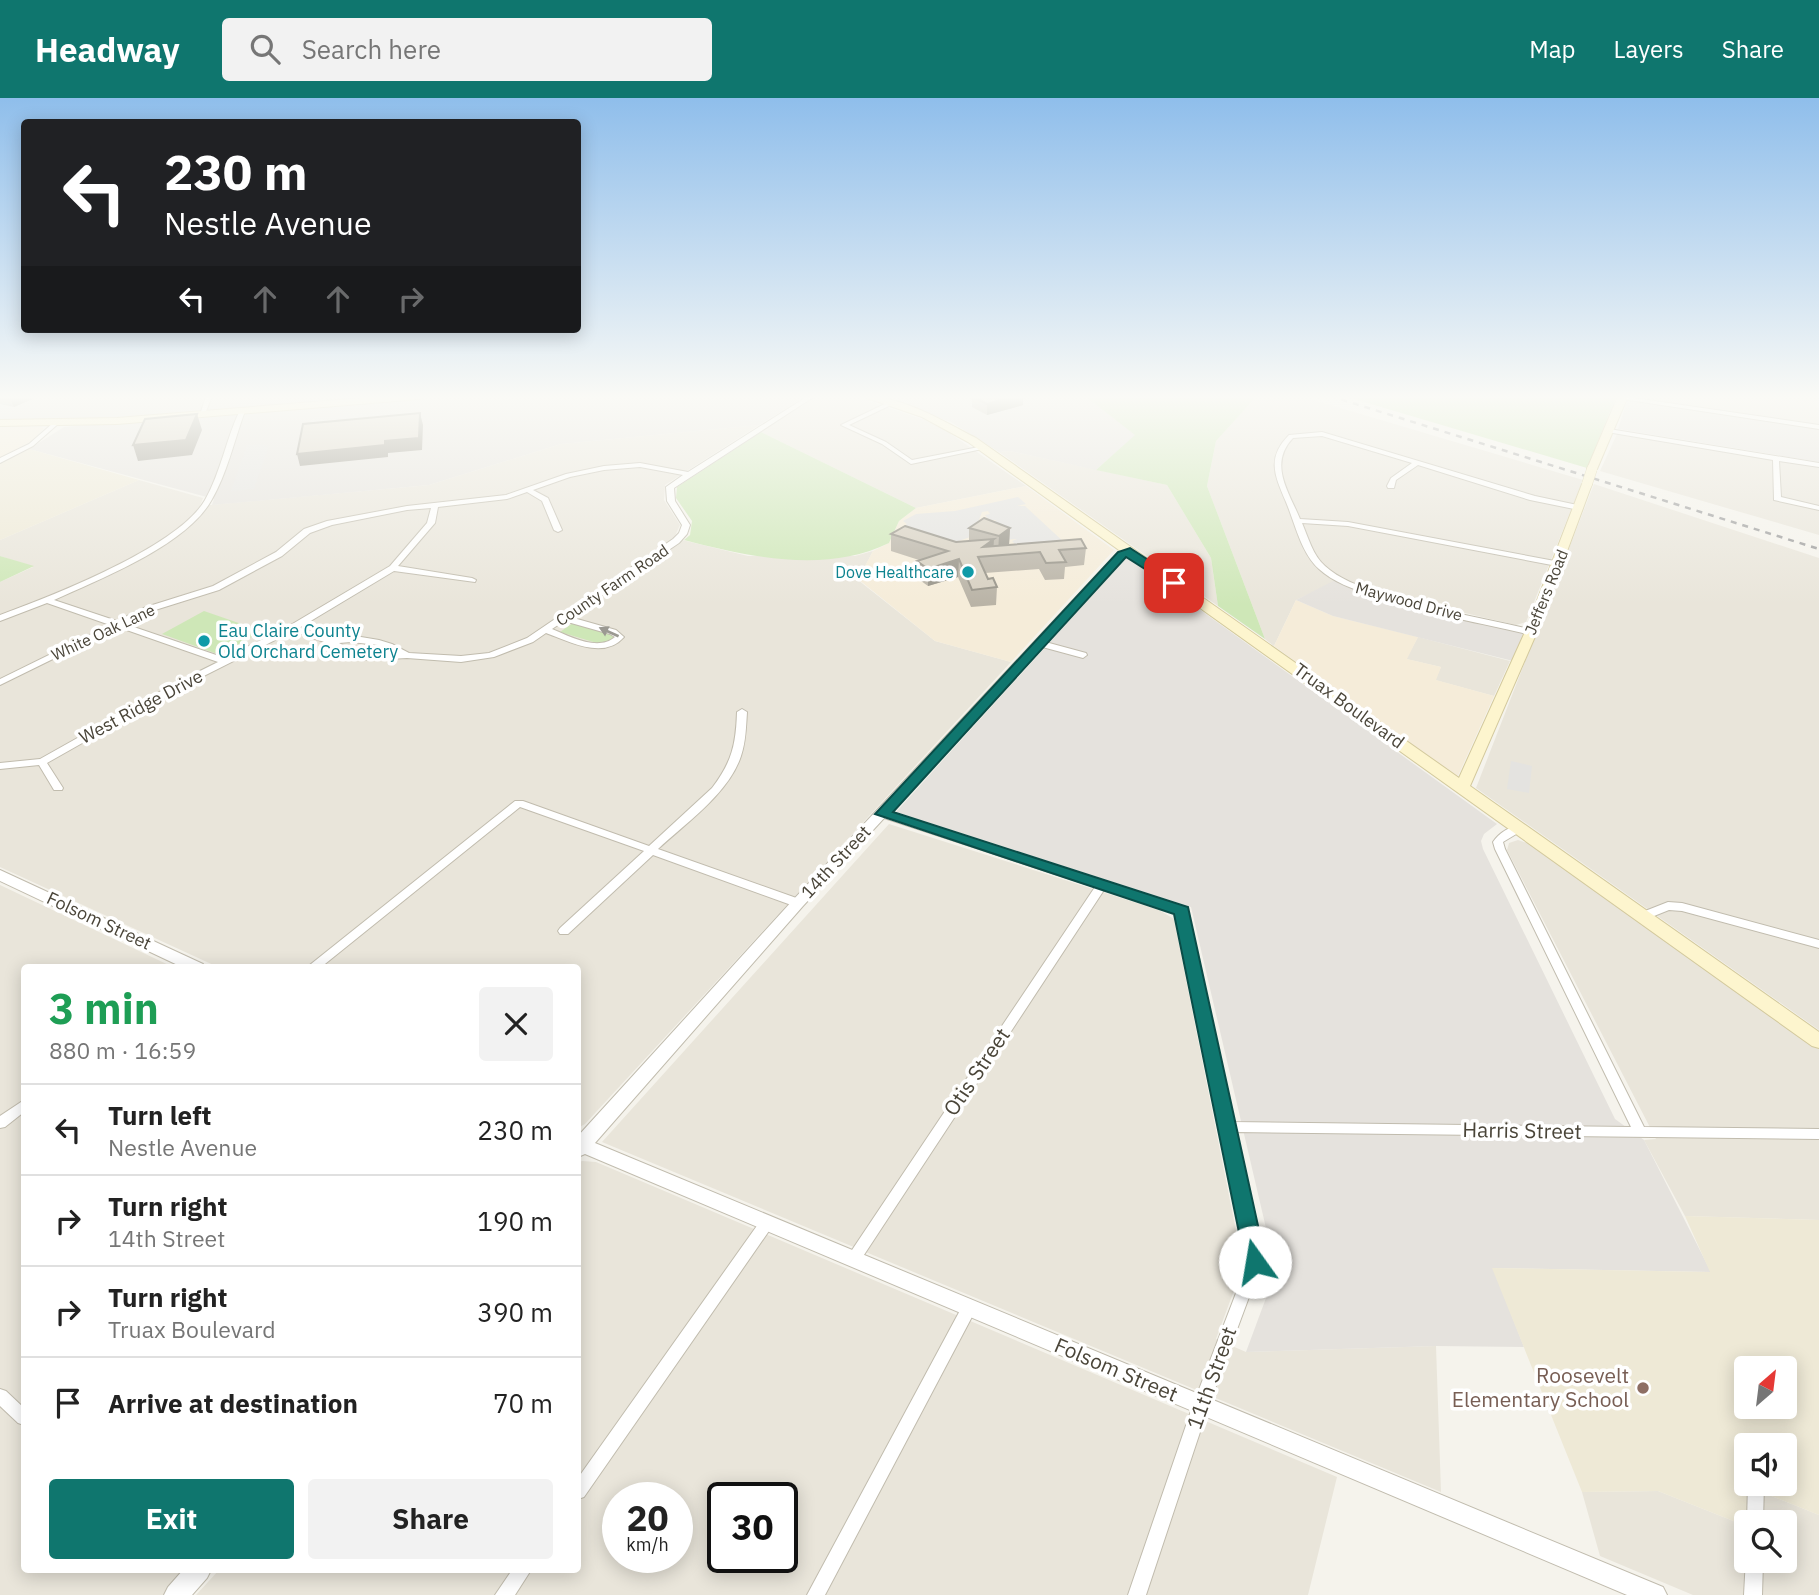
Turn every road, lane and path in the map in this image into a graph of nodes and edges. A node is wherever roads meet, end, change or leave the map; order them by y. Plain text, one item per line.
1 (221, 466) edge
2 (630, 466) edge
3 (644, 466) edge
4 (700, 466) edge
5 (1009, 466) edge
6 (1276, 466) edge
7 (1413, 466) edge
8 (1427, 466) edge
9 (1593, 466) edge
10 (1776, 466) edge
11 (687, 474) junction
12 (1391, 486) dead end
13 (530, 491) junction
14 (435, 505) junction
15 (1579, 508) junction
16 (1819, 508) edge
17 (1299, 521) junction
18 (558, 530) dead end
19 (1130, 552) junction
20 (1557, 564) junction
21 (393, 568) junction
22 (472, 580) dead end
23 (47, 600) junction
24 (0, 618) edge
25 (564, 618) junction
26 (116, 624) junction
27 (292, 628) junction
28 (545, 630) junction
29 (1531, 632) junction
30 (330, 641) junction
31 (1038, 643) junction
32 (407, 655) junction
33 (1083, 655) dead end
34 (227, 662) junction
35 (0, 682) edge
36 (742, 712) dead end
37 (42, 762) junction
38 (0, 766) edge
39 (1463, 786) junction
40 (58, 788) dead end
41 (882, 814) junction
42 (1520, 828) junction
43 (652, 851) junction
44 (0, 875) edge
45 (1102, 885) junction
46 (798, 903) junction
47 (1644, 916) junction
48 (564, 931) dead end
49 (1819, 944) edge
50 (189, 964) edge
51 (317, 964) edge
52 (1819, 1041) edge
53 (21, 1107) edge
54 (0, 1123) edge
55 (1225, 1127) junction
56 (1640, 1132) junction
57 (1819, 1134) edge
58 (581, 1144) edge
59 (581, 1147) edge
60 (766, 1224) junction
61 (853, 1260) junction
62 (969, 1308) junction
63 (0, 1396) edge
64 (1201, 1405) junction
65 (21, 1415) edge
66 (581, 1487) edge
67 (196, 1573) edge
68 (520, 1573) edge
69 (1754, 1573) edge
70 (176, 1595) edge
71 (504, 1595) edge
72 (816, 1595) edge
73 (1137, 1595) edge
74 (1654, 1595) edge
75 (1753, 1595) edge

1 - 23 street
2 - 13 street, White Oak Lane
3 - 11 street, White Oak Lane
4 - 11 street, County Farm Road
5 - 19 main road, Truax Boulevard
6 - 17 street, Maywood Drive
7 - 12 street
8 - 15 street
9 - 15 main road, Jeffers Road, bridge
10 - 16 street
11 - 25 street, County Farm Road
13 - 14 street, White Oak Lane
13 - 18 street
14 - 21 street, West Ridge Drive
14 - 26 street, White Oak Lane
15 - 20 main road, Jeffers Road
17 - 20 street
17 - 29 street, Maywood Drive
19 - 31 street, 14th Street
19 - 39 main road, Truax Boulevard
20 - 29 main road, Jeffers Road
21 - 22 street
21 - 27 street, West Ridge Drive
23 - 24 street
23 - 26 street
25 - 28 street, County Farm Road
28 -> 25 street
26 - 34 street
26 - 35 street, White Oak Lane
27 - 30 street, County Farm Road
27 - 34 street, West Ridge Drive
28 - 32 street, County Farm Road
29 - 39 main road, Jeffers Road
30 - 32 street, County Farm Road
30 - 32 street, County Farm Road
31 - 33 street
31 - 41 street, 14th Street
34 - 37 street, West Ridge Drive
36 - 43 street
37 - 38 street, West Ridge Drive
37 - 40 street
39 - 42 main road, Truax Boulevard
41 - 45 street
41 - 46 street, 14th Street
42 - 47 main road, Truax Boulevard
42 - 56 street
43 - 46 street
43 - 48 street
43 - 51 street
44 - 50 street, Folsom Street
45 - 55 street, 11th Street
45 - 61 street, Otis Street
46 - 58 street, 14th Street
47 - 49 street
47 - 52 main road, Truax Boulevard
53 - 54 street
55 - 56 street, Harris Street
55 - 64 street, 11th Street
56 - 57 street, Harris Street
59 - 60 street, Folsom Street
60 - 61 street, Folsom Street
60 - 66 street
61 - 62 street, Folsom Street
62 - 64 street, Folsom Street
62 - 72 street
63 - 65 street
64 - 73 street, 11th Street
64 - 74 street, Folsom Street
67 - 70 street
68 - 71 street
69 - 75 street

